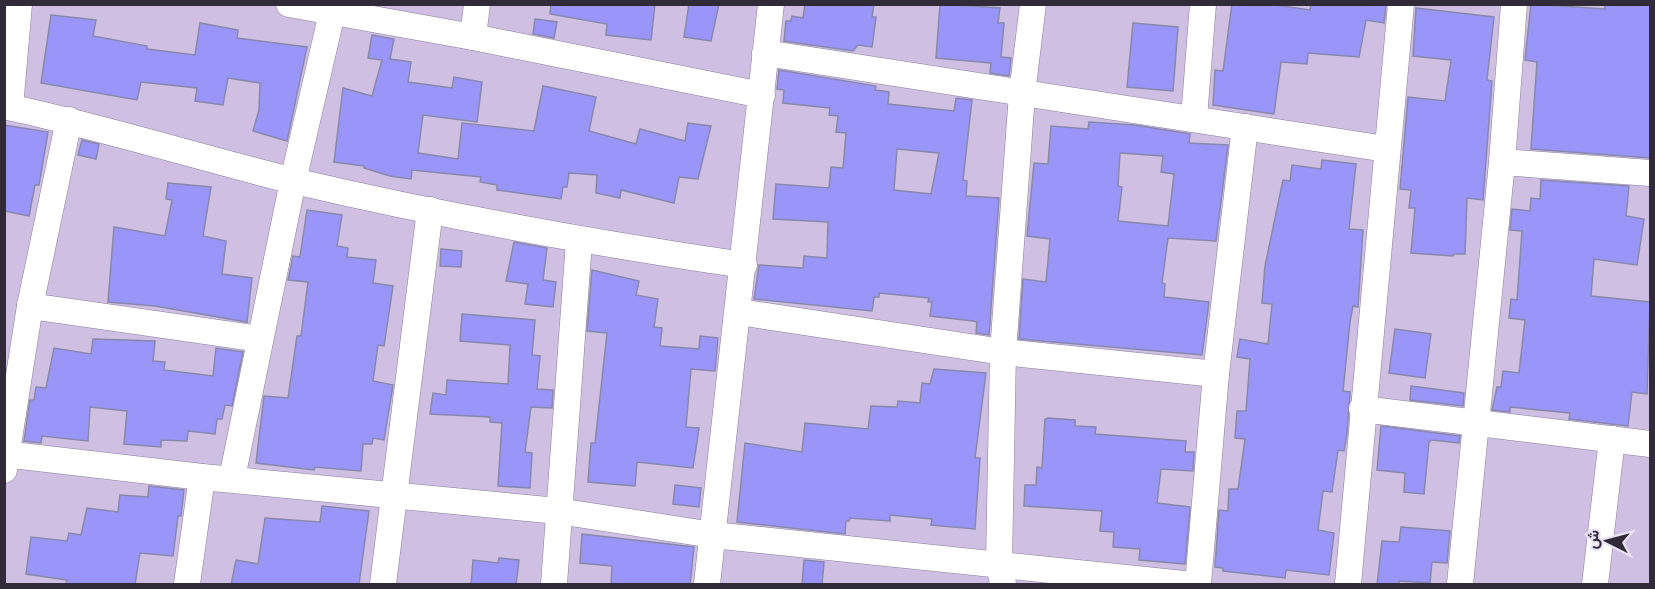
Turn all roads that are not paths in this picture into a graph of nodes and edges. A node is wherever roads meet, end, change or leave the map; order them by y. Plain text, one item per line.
1 (19, 4) edge
2 (289, 4) edge
3 (477, 4) edge
4 (771, 4) edge
5 (1033, 4) edge
6 (1203, 4) edge
7 (1401, 4) edge
8 (1514, 4) edge
9 (332, 13) junction
10 (473, 37) junction
11 (765, 54) junction
12 (1022, 94) junction
13 (762, 95) junction
14 (7, 107) edge
15 (1194, 118) junction
16 (69, 120) junction
17 (1245, 127) junction
18 (1386, 149) junction
19 (1502, 162) junction
20 (1650, 173) edge
21 (293, 180) junction
22 (430, 210) junction
23 (579, 241) junction
24 (744, 265) junction
25 (30, 306) junction
26 (739, 312) junction
27 (260, 339) junction
28 (1003, 352) junction
29 (1216, 374) junction
30 (1362, 409) junction
31 (1476, 423) junction
32 (1612, 440) junction
33 (1650, 444) edge
34 (5, 459) edge
35 (202, 477) junction
36 (232, 478) junction
37 (395, 495) junction
38 (558, 511) junction
39 (713, 535) junction
40 (1001, 574) edge
41 (187, 585) edge
42 (383, 585) edge
43 (554, 585) edge
44 (707, 585) edge
45 (1184, 585) edge
46 (1198, 585) edge
47 (1348, 585) edge
48 (1460, 585) edge
49 (1595, 585) edge

1 - 14 street
2 - 9 street
3 - 10 street
4 - 11 street
5 - 12 street
6 - 15 street
7 - 18 street
8 - 19 street
9 - 10 street
9 - 21 street
10 - 13 street
11 - 12 street
11 - 13 street
12 - 15 street
12 - 28 street
13 - 24 street
14 - 16 street
15 - 17 street
16 - 21 street
16 - 25 street
17 - 18 street
17 - 29 street
18 - 30 street
19 - 20 street
19 - 31 street
21 - 22 street
21 - 27 street
22 - 23 street
22 - 37 street
23 - 24 street
23 - 38 street
24 - 26 street
25 - 27 street
25 - 34 street
26 - 28 street
26 - 39 street
27 - 36 street
28 - 29 street
28 - 40 street
29 - 46 street
30 - 31 street
30 - 47 street
31 - 32 street
31 - 48 street
32 - 33 street
32 - 49 street
34 - 35 street
35 - 36 street
35 - 41 street
36 - 37 street
37 - 38 street
37 - 42 street
38 - 39 street
38 - 43 street
39 - 40 street
39 - 44 street
40 - 45 street

